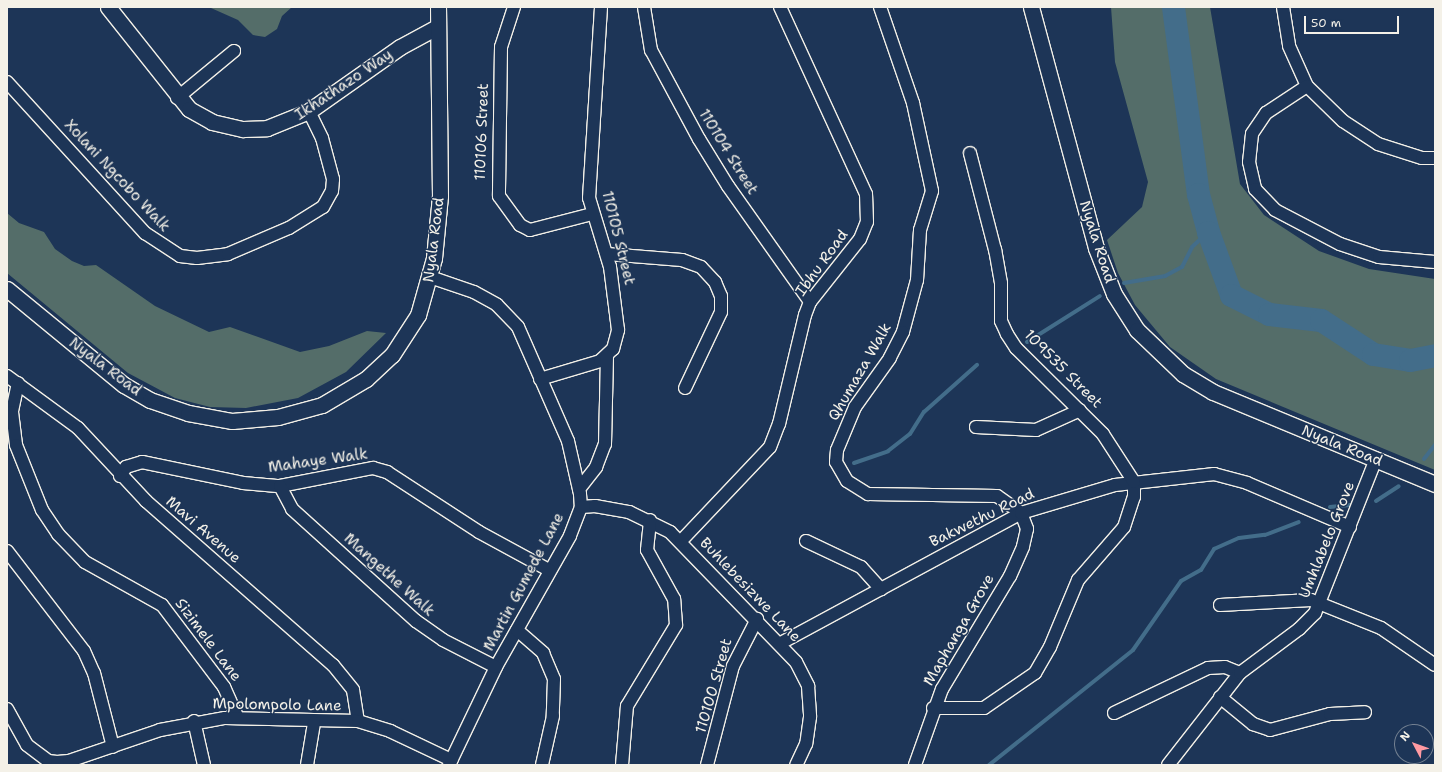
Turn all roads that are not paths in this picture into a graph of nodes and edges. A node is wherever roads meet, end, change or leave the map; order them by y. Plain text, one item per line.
1 (108, 7) edge
2 (438, 7) edge
3 (514, 7) edge
4 (601, 7) edge
5 (644, 7) edge
6 (780, 7) edge
7 (880, 7) edge
8 (1031, 7) edge
9 (1283, 7) edge
10 (437, 27) junction
11 (234, 51) dead end
12 (7, 82) edge
13 (1308, 86) junction
14 (177, 98) junction
15 (308, 111) junction
16 (970, 153) dead end
17 (1435, 158) edge
18 (592, 214) junction
19 (607, 254) junction
20 (1435, 262) edge
21 (430, 277) junction
22 (7, 289) edge
23 (810, 302) junction
24 (608, 356) junction
25 (7, 376) edge
26 (540, 379) junction
27 (18, 383) junction
28 (685, 388) dead end
29 (1080, 410) junction
30 (976, 427) dead end
31 (1376, 459) junction
32 (120, 476) junction
33 (1134, 482) junction
34 (1435, 484) edge
35 (280, 486) junction
36 (579, 489) junction
37 (581, 507) junction
38 (1021, 513) junction
39 (650, 520) junction
40 (1350, 527) junction
41 (681, 541) junction
42 (806, 541) dead end
43 (7, 551) edge
44 (549, 570) junction
45 (881, 589) junction
46 (1321, 603) junction
47 (1220, 605) dead end
48 (757, 619) junction
49 (517, 630) junction
50 (779, 644) junction
51 (1435, 665) edge
52 (496, 667) junction
53 (1240, 673) junction
54 (1220, 698) junction
55 (7, 708) edge
56 (934, 708) junction
57 (1365, 712) dead end
58 (1114, 713) dead end
59 (238, 718) junction
60 (194, 721) junction
61 (358, 721) junction
62 (314, 723) junction
63 (113, 747) junction
64 (46, 763) edge
65 (450, 763) edge
66 (204, 765) edge
67 (307, 765) edge
68 (542, 765) edge
69 (622, 765) edge
70 (707, 765) edge
71 (796, 765) edge
72 (915, 765) edge
73 (1168, 765) edge

1 - 14 street, Ikhathazo Way
2 - 10 street, Nyala Road
3 - 18 street, 110106 Street
4 - 18 street, 110105 Street
5 - 23 street, 110104 Street
6 - 23 street, Ibhu Road
7 - 38 street, Qhumaza Walk
8 - 31 street, Nyala Road
9 - 13 street
10 - 15 street, Ikhathazo Way
10 - 21 street, Nyala Road
11 - 14 street
12 - 15 street, Xolani Ngcobo Walk
13 - 17 street
13 - 20 street
14 - 15 street, Ikhathazo Way
16 - 29 street, 109535 Street
18 - 19 street, 110105 Street
19 - 24 street, 110105 Street
19 - 28 street
21 - 22 street, Nyala Road
21 - 26 street, Martin Gumede Lane
23 - 41 street, Ibhu Road
24 - 26 street
24 - 36 street
25 - 27 street, Mavi Avenue
26 - 36 street, Martin Gumede Lane
27 - 32 street, Mavi Avenue
27 - 59 street, Sizimele Lane
29 - 30 street
29 - 33 street, 109535 Street
31 - 34 street, Nyala Road
31 - 40 street, Umhlabelo Grove
32 - 35 street, Mahaye Walk
32 - 61 street, Mavi Avenue
33 - 38 street, Bakwethu Road
33 - 40 street, Bakwethu Road
33 - 56 street
35 - 44 street, Mahaye Walk
35 - 52 street, Mangethe Walk
36 - 37 street, Martin Gumede Lane
37 - 39 street, Buhlebesizwe Lane
37 - 44 street, Martin Gumede Lane
38 - 45 street, Bakwethu Road
38 - 56 street, Maphanga Grove
39 - 41 street, Buhlebesizwe Lane
39 - 69 street
40 - 46 street, Umhlabelo Grove
41 - 48 street, Buhlebesizwe Lane
42 - 45 street
43 - 63 street
44 - 49 street, Martin Gumede Lane
45 - 50 street, Bakwethu Road
46 - 47 street
46 - 51 street
46 - 53 street, Umhlabelo Grove
48 - 50 street, Buhlebesizwe Lane
48 - 70 street, 110100 Street
49 - 52 street, Martin Gumede Lane
49 - 68 street
50 - 71 street, Buhlebesizwe Lane
52 - 65 street, Martin Gumede Lane
53 - 54 street, Umhlabelo Grove
53 - 58 street
54 - 57 street
54 - 73 street, Umhlabelo Grove
55 - 64 street, Mpolompolo Lane
56 - 72 street, Maphanga Grove
59 - 60 street, Mpolompolo Lane
59 - 62 street, Mpolompolo Lane
60 - 63 street, Mpolompolo Lane
60 - 66 street
61 - 62 street, Mpolompolo Lane
61 - 65 street, Mpolompolo Lane
62 - 67 street
63 - 64 street, Mpolompolo Lane

